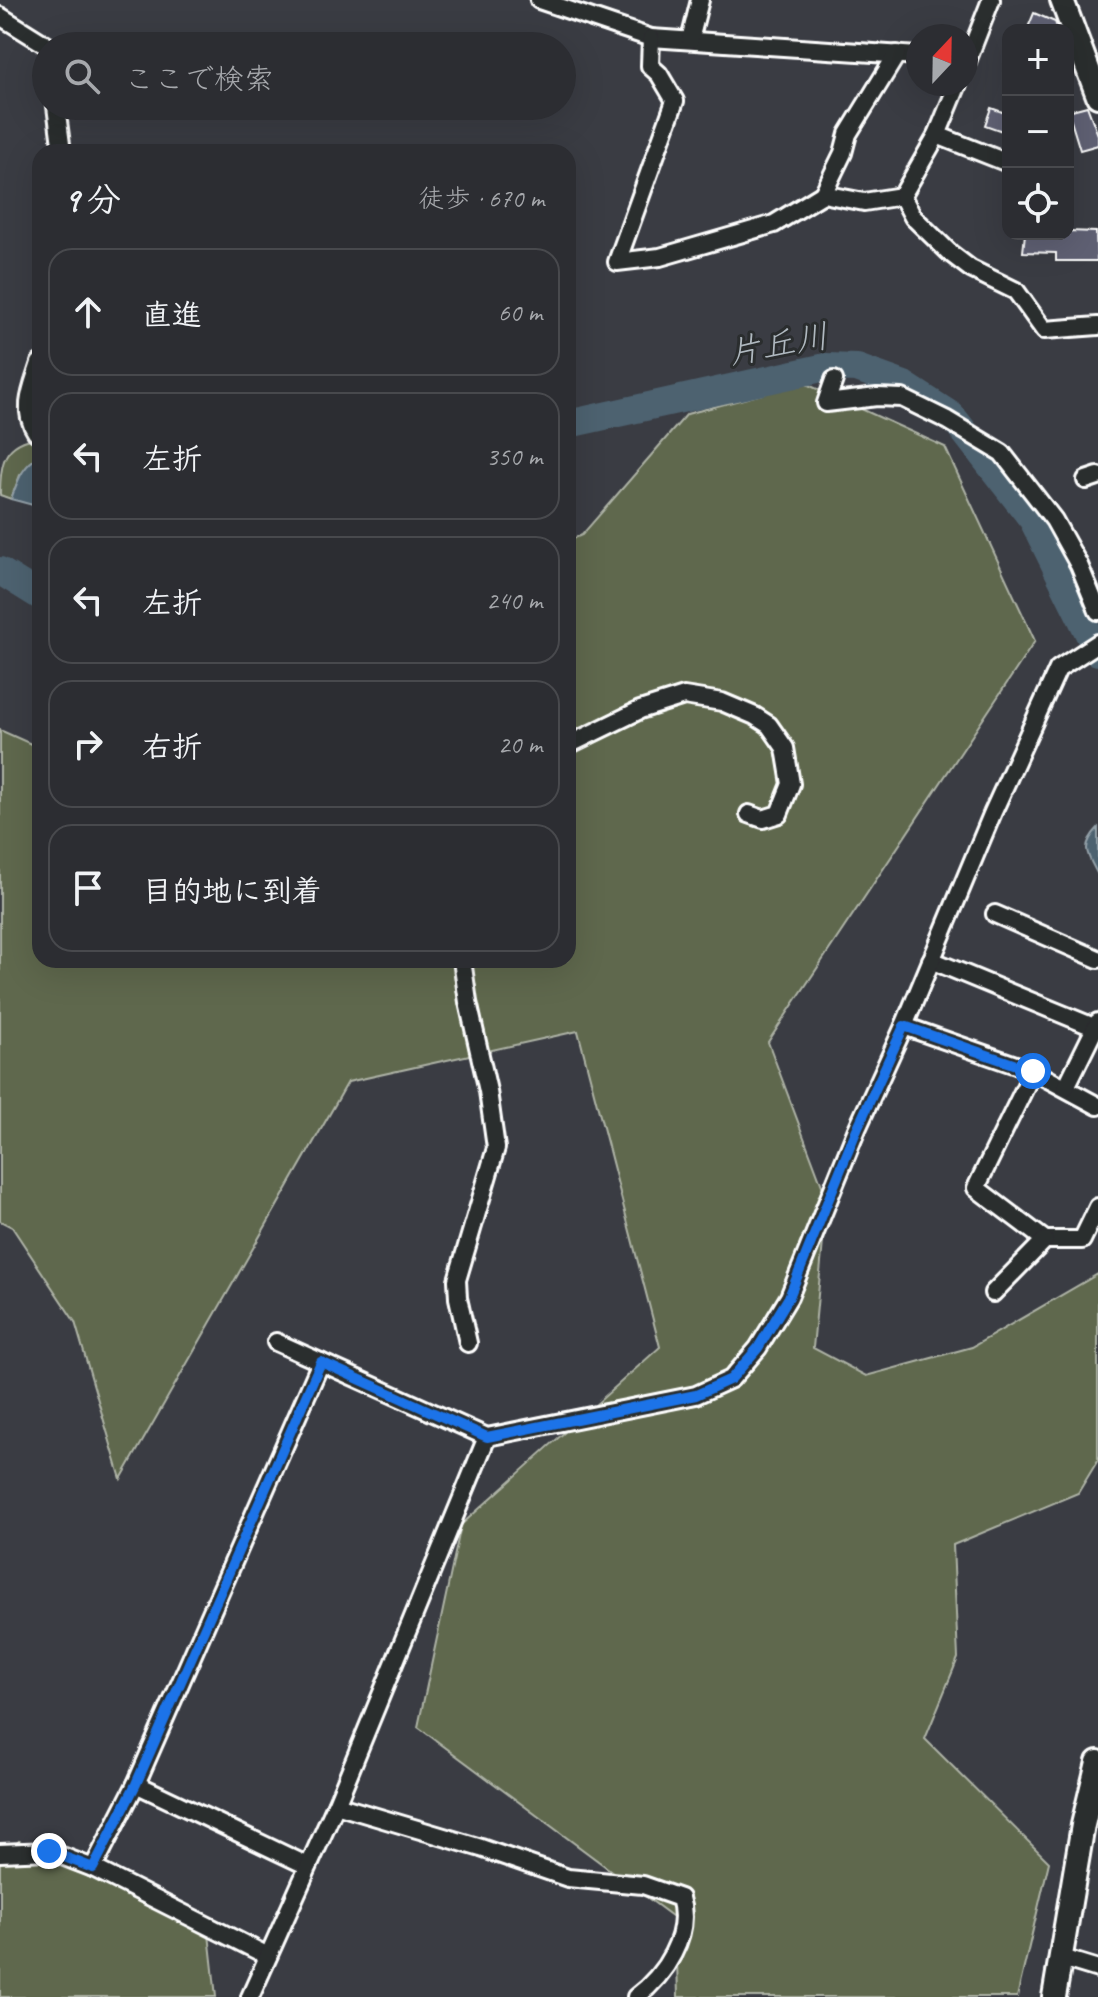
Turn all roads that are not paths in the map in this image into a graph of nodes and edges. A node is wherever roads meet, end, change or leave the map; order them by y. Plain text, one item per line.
1 (539, 0) edge
2 (700, 0) edge
3 (991, 0) edge
4 (1062, 0) edge
5 (0, 16) edge
6 (978, 32) edge
7 (32, 36) edge
8 (651, 38) junction
9 (690, 40) junction
10 (897, 54) junction
11 (906, 55) edge
12 (1092, 71) edge
13 (953, 96) edge
14 (1098, 96) edge
15 (58, 120) edge
16 (937, 135) junction
17 (61, 144) edge
18 (1002, 161) edge
19 (823, 194) junction
20 (902, 196) junction
21 (1098, 326) edge
22 (834, 380) dead end
23 (32, 387) edge
24 (32, 426) edge
25 (1098, 611) edge
26 (1098, 643) edge
27 (576, 741) edge
28 (749, 814) dead end
29 (995, 914) dead end
30 (1098, 959) edge
31 (931, 960) junction
32 (464, 968) edge
33 (1097, 1025) edge
34 (904, 1026) junction
35 (1033, 1071) junction
36 (1066, 1087) junction
37 (1098, 1106) edge
38 (1098, 1207) edge
39 (1045, 1240) junction
40 (993, 1293) dead end
41 (276, 1342) dead end
42 (468, 1343) dead end
43 (321, 1362) junction
44 (487, 1437) junction
45 (1098, 1762) edge
46 (136, 1784) junction
47 (336, 1805) junction
48 (0, 1853) edge
49 (308, 1866) junction
50 (93, 1868) junction
51 (268, 1956) junction
52 (1062, 1958) junction
53 (1098, 1969) edge
54 (250, 1997) edge
55 (636, 1997) edge
56 (1054, 1997) edge

1 - 8 street
2 - 9 street
3 - 6 street
4 - 12 street
5 - 7 street
8 - 9 street
8 - 19 street
9 - 10 street
10 - 11 street
10 - 19 street
12 - 14 street
13 - 16 street
15 - 17 street
16 - 18 street
16 - 20 street
19 - 20 street
20 - 21 street
22 - 25 street
23 - 24 street
26 - 31 street
27 - 28 street
29 - 30 street
31 - 33 street
31 - 34 street
32 - 42 street
33 - 36 street
34 - 35 street
34 - 44 street
35 - 36 street
35 - 39 street
36 - 37 street
38 - 39 street
39 - 40 street
41 - 43 street
43 - 44 street
43 - 46 street
44 - 47 street
45 - 52 street
46 - 49 street
46 - 50 street
47 - 49 street
47 - 55 street
48 - 50 street
49 - 51 street
50 - 51 street
51 - 54 street
52 - 53 street
52 - 56 street

